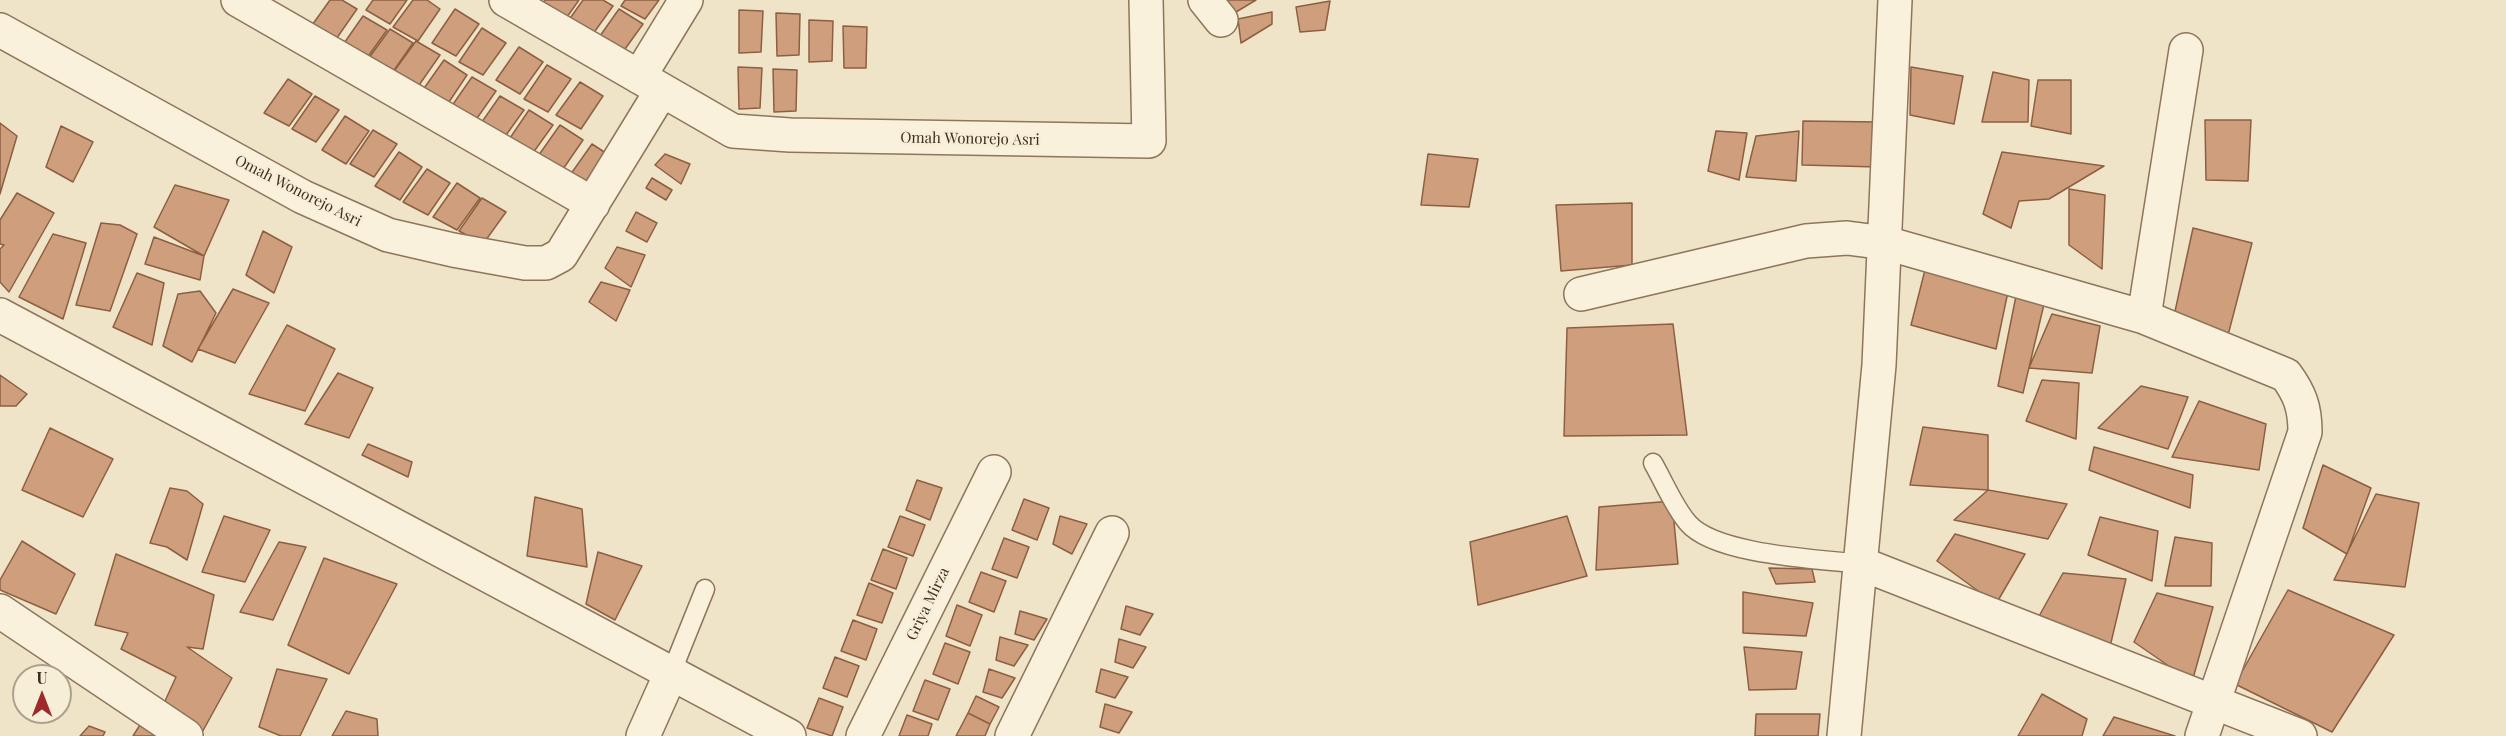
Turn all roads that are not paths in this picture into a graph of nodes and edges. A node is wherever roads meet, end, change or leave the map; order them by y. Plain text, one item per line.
1 (238, 0) edge
2 (506, 0) edge
3 (686, 0) edge
4 (1146, 0) edge
5 (1895, 0) edge
6 (0, 30) edge
7 (2186, 50) dead end
8 (651, 83) junction
9 (593, 204) junction
10 (1886, 243) junction
11 (1581, 294) dead end
12 (0, 315) edge
13 (2144, 317) junction
14 (1653, 463) dead end
15 (994, 472) dead end
16 (1112, 533) dead end
17 (1862, 564) junction
18 (705, 589) dead end
19 (0, 611) edge
20 (672, 671) junction
21 (2213, 702) junction
22 (186, 736) edge
23 (643, 736) edge
24 (789, 736) edge
25 (863, 736) edge
26 (1012, 736) edge
27 (1844, 736) edge
28 (2202, 736) edge
29 (2300, 736) edge

1 - 9 street
2 - 8 street, Omah Wonorejo Asri
3 - 8 street, Omah Wonorejo Asri
4 - 8 street, Omah Wonorejo Asri
5 - 10 street
6 - 9 street, Omah Wonorejo Asri
7 - 13 street
8 - 9 street, Omah Wonorejo Asri
10 - 11 street
10 - 13 street
10 - 17 street
12 - 20 street
13 - 21 street
14 - 17 lane
15 - 25 street, Griya Mirza
16 - 26 street
17 - 21 street
17 - 27 street
18 - 20 lane
19 - 22 street
20 - 23 street
20 - 24 street
21 - 28 street
21 - 29 street

